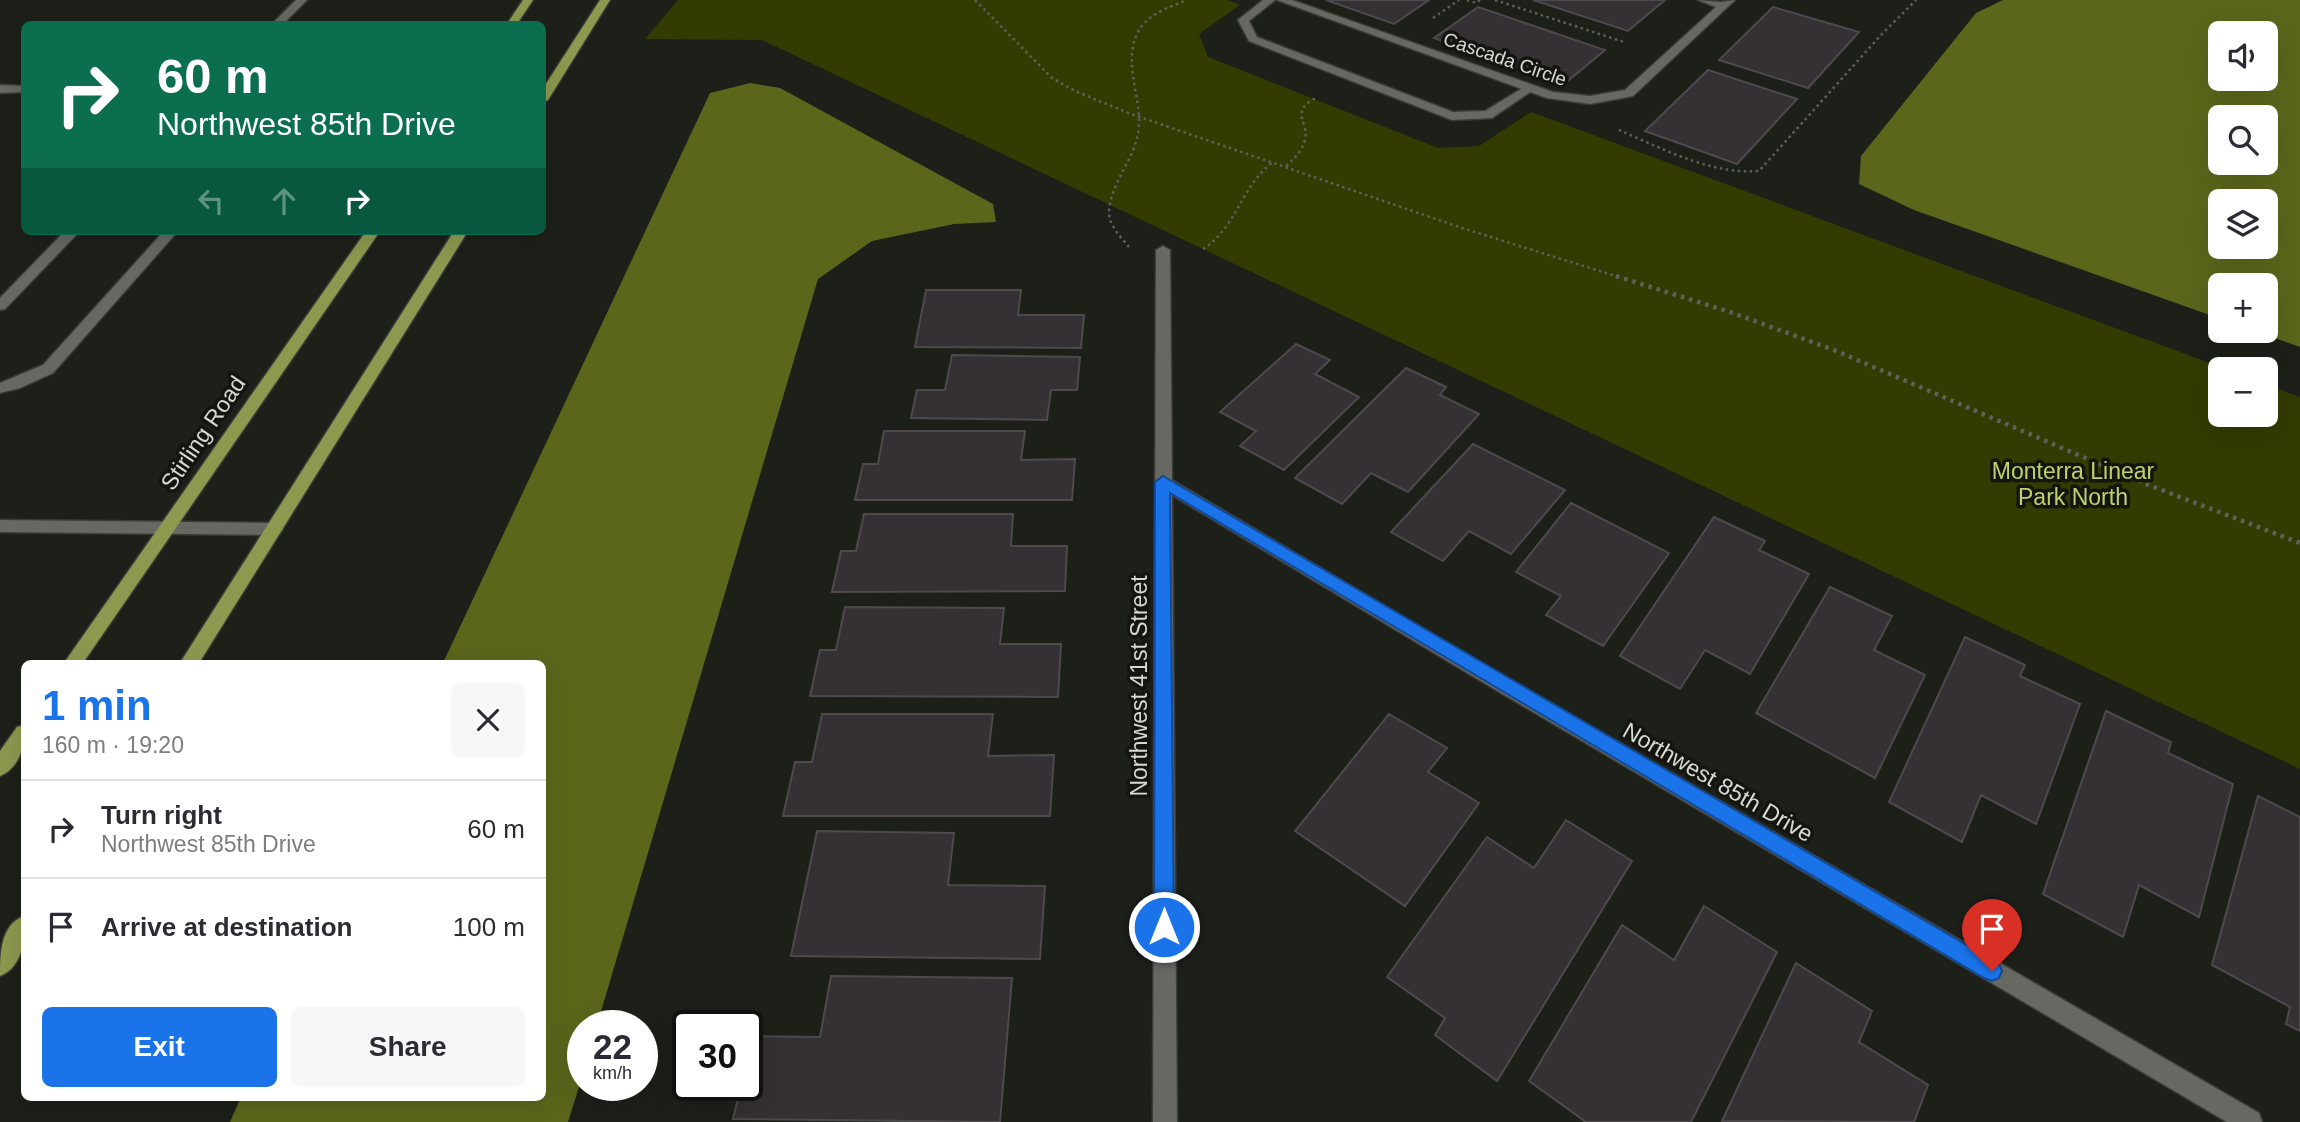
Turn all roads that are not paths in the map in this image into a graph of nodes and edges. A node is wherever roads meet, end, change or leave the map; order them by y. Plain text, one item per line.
1 (302, 0) edge
2 (528, 0) edge
3 (605, 0) edge
4 (1270, 0) edge
5 (1282, 0) edge
6 (1703, 0) edge
7 (1726, 3) edge
8 (280, 21) edge
9 (514, 21) edge
10 (1530, 88) junction
11 (0, 89) edge
12 (21, 89) edge
13 (546, 94) edge
14 (69, 235) edge
15 (168, 235) edge
16 (370, 235) edge
17 (458, 235) edge
18 (1163, 250) dead end
19 (0, 306) edge
20 (0, 388) edge
21 (1163, 482) junction
22 (0, 526) edge
23 (169, 527) junction
24 (274, 529) junction
25 (76, 660) edge
26 (192, 660) edge
27 (21, 737) edge
28 (0, 767) edge
29 (21, 931) edge
30 (0, 965) edge
31 (1165, 1122) edge
32 (2250, 1122) edge

1 - 8 street
2 - 9 main road
3 - 13 main road
4 - 10 street
5 - 10 street, Cascada Circle
6 - 7 street
7 - 10 street, Cascada Circle
11 - 12 street
14 - 19 street
15 - 20 street
16 - 23 main road, Stirling Road
17 - 24 main road
18 - 21 street, Northwest 41st Street
21 - 31 street, Northwest 41st Street
21 - 32 street, Northwest 85th Drive
22 - 23 street
23 - 24 street
23 - 25 main road, Stirling Road
24 - 26 main road
27 - 28 main road
29 - 30 main road

